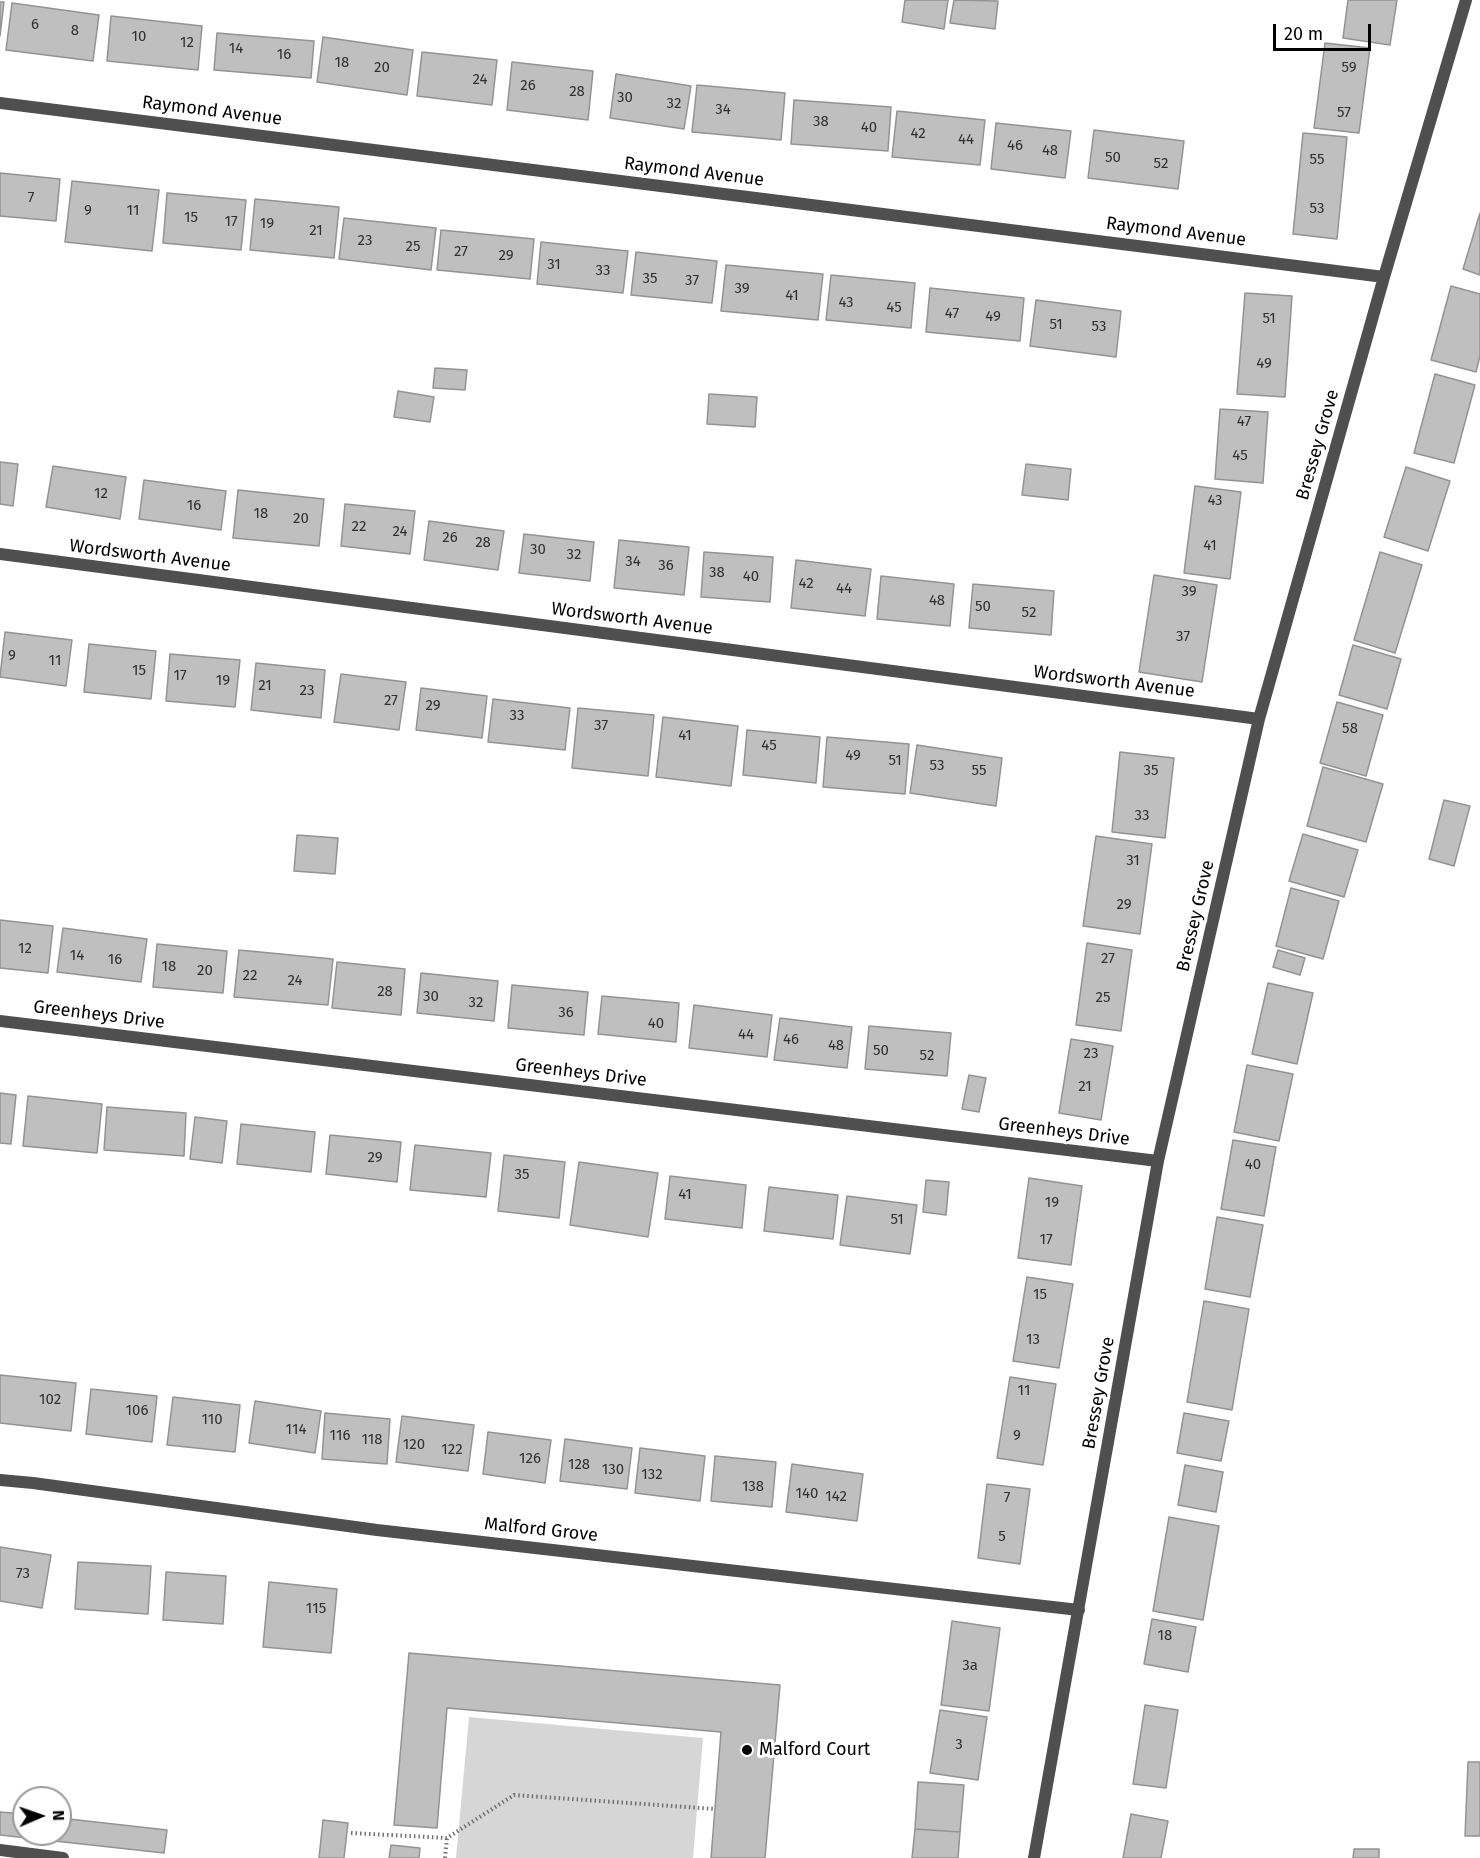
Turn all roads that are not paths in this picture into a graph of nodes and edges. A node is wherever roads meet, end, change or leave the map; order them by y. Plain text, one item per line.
1 (1466, 0) edge
2 (0, 103) edge
3 (1384, 277) junction
4 (0, 554) edge
5 (1259, 719) junction
6 (0, 1021) edge
7 (1158, 1161) junction
8 (0, 1480) edge
9 (1079, 1610) junction
10 (0, 1850) edge
11 (63, 1858) edge
12 (1034, 1858) edge

1 - 3 street, Bressey Grove
2 - 3 street, Raymond Avenue
3 - 5 street, Bressey Grove
4 - 5 street, Wordsworth Avenue
5 - 7 street, Bressey Grove
6 - 7 street, Greenheys Drive
7 - 9 street, Bressey Grove
8 - 9 street, Malford Grove
9 - 12 street, Bressey Grove
10 - 11 street

